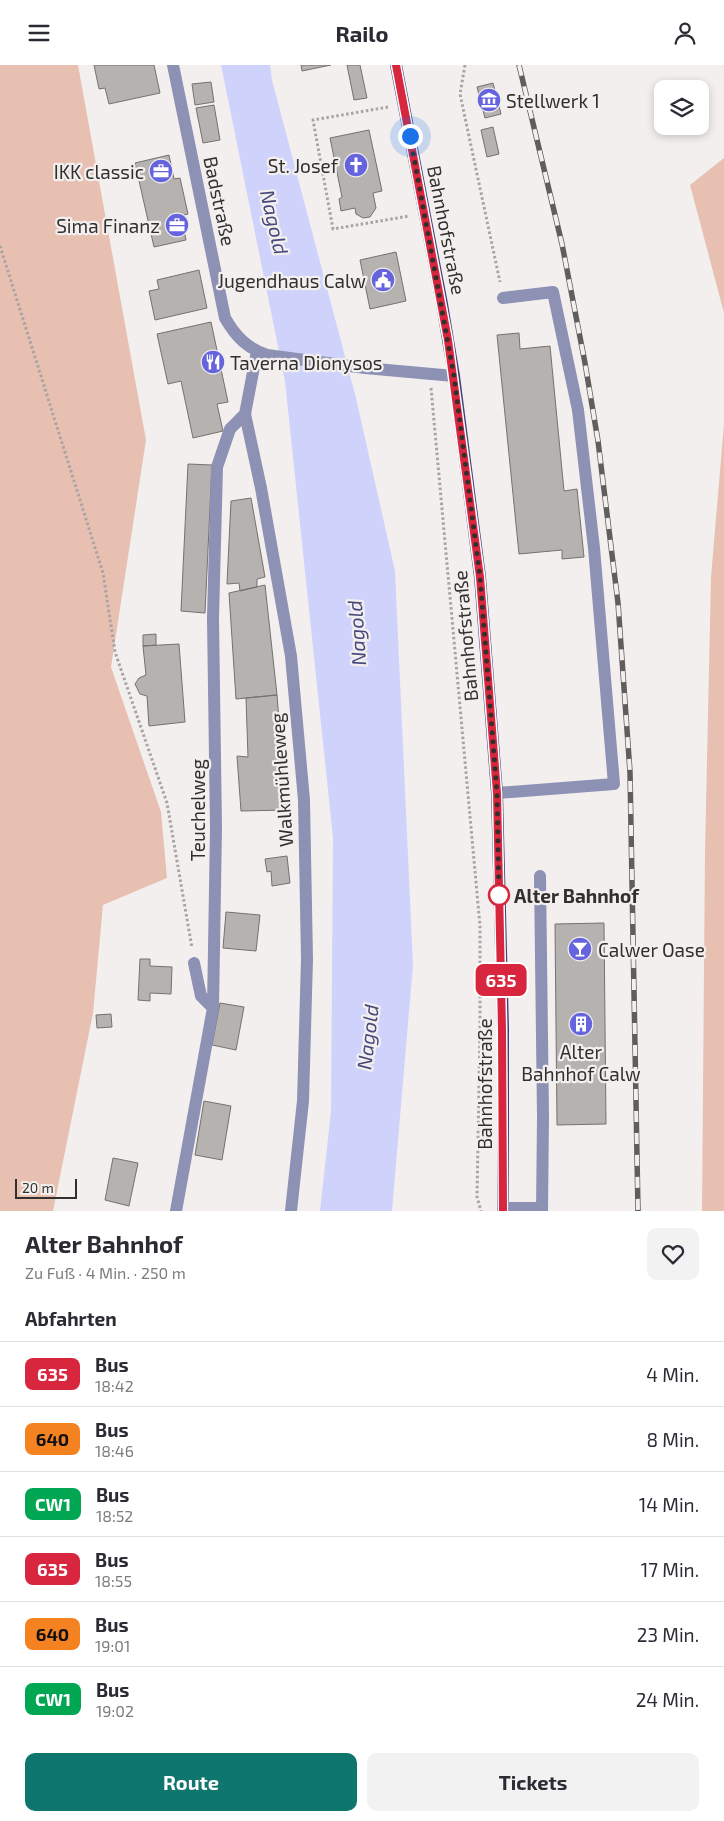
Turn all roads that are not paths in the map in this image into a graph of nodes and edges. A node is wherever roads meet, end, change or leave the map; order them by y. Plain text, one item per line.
1 (173, 65) edge
2 (396, 65) edge
3 (503, 298) road end
4 (262, 353) junction
5 (454, 376) junction
6 (245, 414) junction
7 (497, 793) junction
8 (540, 876) dead end
9 (194, 963) road end
10 (213, 1008) junction
11 (542, 1209) edge
12 (503, 1210) edge
13 (176, 1211) edge
14 (291, 1211) edge

1 - 4 street, Badstraße
2 - 5 main road, Bahnhofstraße
3 - 7 street
4 - 5 street
4 - 6 street, Walkmühleweg
5 - 7 main road, Bahnhofstraße
6 - 10 street, Teuchelweg
6 - 14 street, Walkmühleweg
7 - 12 main road, Bahnhofstraße
8 - 11 street
9 - 10 street
10 - 13 street, Teuchelweg
11 - 12 street

